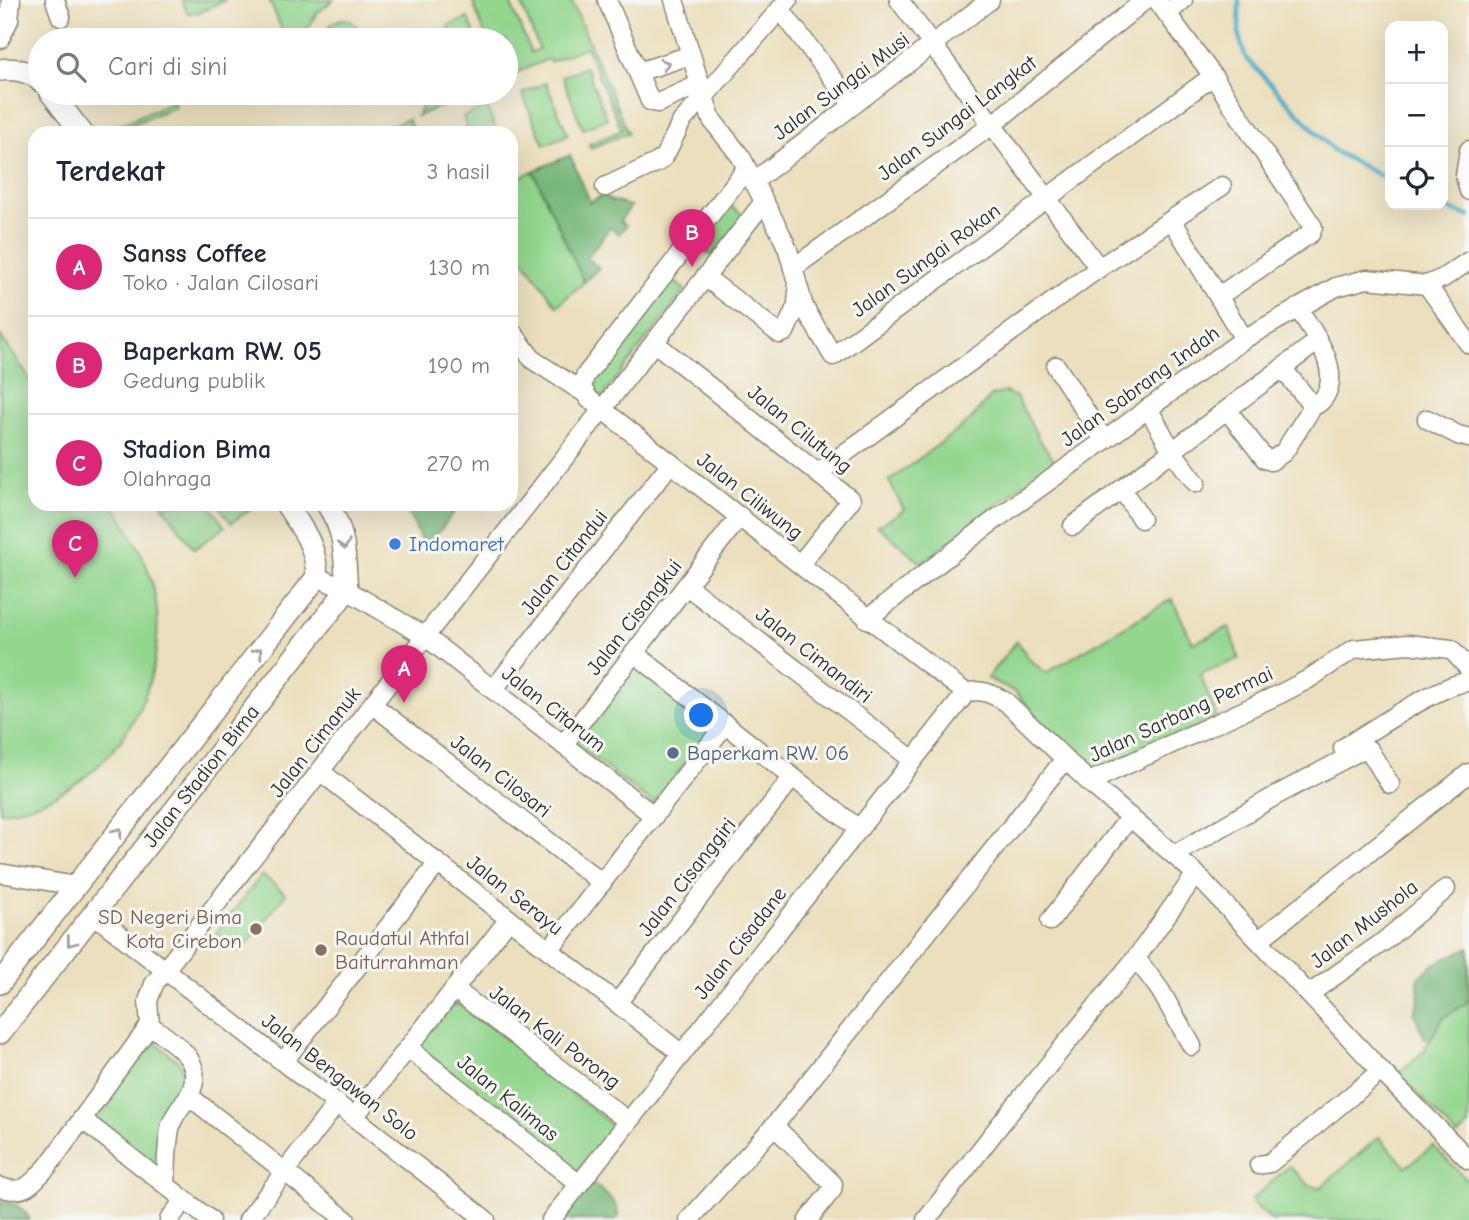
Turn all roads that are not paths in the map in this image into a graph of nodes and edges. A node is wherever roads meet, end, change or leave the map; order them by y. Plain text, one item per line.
1 (11, 0) edge
2 (55, 0) edge
3 (607, 0) edge
4 (674, 0) edge
5 (899, 0) edge
6 (990, 0) edge
7 (1145, 0) edge
8 (1183, 0) edge
9 (784, 5) edge
10 (1162, 7) edge
11 (61, 18) dead end
12 (0, 38) edge
13 (932, 45) junction
14 (691, 55) junction
15 (0, 70) edge
16 (638, 72) junction
17 (28, 74) edge
18 (1213, 76) junction
19 (702, 90) junction
20 (59, 105) edge
21 (853, 105) junction
22 (992, 125) junction
23 (72, 126) edge
24 (1469, 150) edge
25 (750, 175) junction
26 (1222, 186) dead end
27 (605, 187) dead end
28 (1469, 191) edge
29 (1047, 200) junction
30 (763, 203) junction
31 (1172, 220) junction
32 (1469, 261) edge
33 (793, 268) junction
34 (1099, 268) junction
35 (705, 277) junction
36 (1427, 285) junction
37 (798, 291) junction
38 (1219, 296) junction
39 (1298, 308) junction
40 (1244, 339) junction
41 (518, 340) edge
42 (1318, 341) junction
43 (655, 343) junction
44 (1469, 344) edge
45 (1056, 366) dead end
46 (1282, 368) junction
47 (586, 394) junction
48 (1312, 405) junction
49 (1148, 408) junction
50 (603, 410) junction
51 (1227, 410) junction
52 (1427, 419) dead end
53 (1469, 438) edge
54 (1104, 440) junction
55 (1172, 451) junction
56 (671, 463) junction
57 (819, 472) junction
58 (1196, 483) dead end
59 (1122, 489) junction
60 (291, 511) edge
61 (331, 511) edge
62 (740, 516) junction
63 (1141, 519) dead end
64 (1073, 526) dead end
65 (800, 564) junction
66 (317, 577) junction
67 (687, 586) junction
68 (347, 590) junction
69 (867, 619) junction
70 (426, 638) junction
71 (634, 653) junction
72 (1469, 669) edge
73 (1469, 681) edge
74 (493, 690) junction
75 (966, 693) junction
76 (373, 705) junction
77 (724, 726) junction
78 (563, 745) junction
79 (1065, 759) junction
80 (913, 760) junction
81 (321, 772) junction
82 (1469, 773) edge
83 (792, 778) junction
84 (1089, 782) junction
85 (1390, 784) dead end
86 (1275, 796) junction
87 (654, 816) junction
88 (1130, 817) junction
89 (859, 829) junction
90 (1174, 855) junction
91 (438, 863) junction
92 (0, 873) edge
93 (1196, 874) junction
94 (602, 883) junction
95 (76, 886) junction
96 (113, 888) junction
97 (1446, 889) dead end
98 (93, 914) junction
99 (509, 919) junction
100 (1049, 921) dead end
101 (1259, 940) junction
102 (549, 950) junction
103 (1136, 958) junction
104 (167, 970) junction
105 (0, 983) edge
106 (454, 989) junction
107 (1309, 994) junction
108 (617, 1003) junction
109 (150, 1025) junction
110 (0, 1032) edge
111 (1192, 1045) dead end
112 (408, 1048) junction
113 (681, 1054) junction
114 (284, 1061) junction
115 (1381, 1071) junction
116 (188, 1096) junction
117 (337, 1103) junction
118 (354, 1116) junction
119 (82, 1119) junction
120 (628, 1121) junction
121 (774, 1126) junction
122 (1469, 1160) edge
123 (1259, 1165) dead end
124 (284, 1171) junction
125 (166, 1184) junction
126 (579, 1184) junction
127 (0, 1187) edge
128 (184, 1200) junction
129 (483, 1219) edge
130 (169, 1220) edge
131 (210, 1220) edge
132 (248, 1220) edge
133 (346, 1220) edge
134 (551, 1220) edge
135 (689, 1220) edge
136 (808, 1220) edge
137 (926, 1220) edge

1 - 12 street
2 - 11 street
3 - 16 street
4 - 14 street, Jalan Sungai Rokan
5 - 13 street
6 - 13 street, Jalan Sungai Musi
7 - 22 street, Jalan Sungai Langkat
8 - 10 street
9 - 19 street
9 - 21 street
10 - 18 street
13 - 21 street, Jalan Sungai Musi
13 - 22 street
16 -> 14 street
14 - 19 street, Jalan Sungai Rokan
15 - 17 street
16 - 19 street
18 - 29 street, Jalan Sungai Rokan
18 - 38 street
19 - 25 street, Jalan Sungai Rokan
19 - 27 street
20 - 23 street
21 - 25 street, Jalan Sungai Musi
22 - 29 street
22 - 33 street, Jalan Sungai Langkat
24 - 28 street
25 - 30 street, Jalan Sungai Rokan
25 - 47 street
26 - 31 street
29 - 34 street
29 - 37 street, Jalan Sungai Rokan
30 - 33 street, Jalan Sungai Rokan
30 - 35 street, Jalan Cimanuk
31 - 34 street
31 - 38 street
32 - 36 street
33 - 37 street, Jalan Sungai Rokan
34 - 57 street
35 - 37 street
35 - 43 street, Jalan Cimanuk
36 - 39 street, Jalan Sabrang Indah
36 - 44 street
38 - 40 street
39 - 40 street, Jalan Sabrang Indah
39 - 42 street
40 - 49 street, Jalan Sabrang Indah
41 - 47 street
42 - 46 street
42 - 48 street
43 - 50 street, Jalan Cimanuk
43 - 57 street, Jalan Cilutung
45 - 54 street
46 - 48 street
46 - 51 street
47 - 50 street
48 - 51 street
49 - 54 street, Jalan Sabrang Indah
49 - 55 street
50 - 56 street, Jalan Ciliwung
50 - 70 street, Jalan Cimanuk
51 - 55 street
52 - 53 street
54 - 69 street, Jalan Sabrang Indah
55 - 58 street
55 - 59 street
56 - 62 street, Jalan Ciliwung
56 - 74 street, Jalan Citandui
57 - 65 street, Jalan Cilutung
59 - 63 street
59 - 64 street
60 - 66 street
61 -> 68 street
62 - 65 street, Jalan Ciliwung
62 - 67 street, Jalan Cisangkui
65 - 69 street, Jalan Ciliwung
66 - 68 street, Jalan Citarum
95 -> 66 street, Jalan Stadion Bima
67 - 71 street, Jalan Cisangkui
67 - 80 street, Jalan Cimandiri
68 - 70 street, Jalan Citarum
68 - 96 street, Jalan Stadion Bima
69 - 75 street, Jalan Ciliwung
70 - 74 street, Jalan Citarum
70 - 76 street, Jalan Cimanuk
71 - 77 street
71 - 78 street, Jalan Cisangkui
72 - 84 street, Jalan Sarbang Permai
73 - 86 street
74 - 78 street, Jalan Citarum
75 - 79 street
75 - 80 street, Jalan Cisadane
76 - 81 street, Jalan Cimanuk
76 - 94 street, Jalan Cilosari
77 - 83 street
77 - 87 street
78 - 87 street, Jalan Citarum
79 - 84 street
79 - 121 street
80 - 89 street, Jalan Cisadane
81 - 91 street, Jalan Serayu
81 - 104 street, Jalan Cimanuk
82 - 101 street
83 - 89 street
83 - 108 street, Jalan Cisanggiri
84 - 88 street
85 - 86 street
86 - 90 street
87 - 94 street
88 - 90 street
88 - 100 street
89 - 113 street, Jalan Cisadane
90 - 93 street
91 - 99 street, Jalan Serayu
91 - 114 street
92 - 95 street
93 - 101 street
93 - 103 street
94 - 102 street
95 - 96 street
95 - 105 street, Jalan Stadion Bima
96 - 98 street, Jalan Stadion Bima
97 - 107 street, Jalan Mushola
98 - 104 street, Jalan Bengawan Solo
98 -> 110 street, Jalan Stadion Bima
99 - 102 street, Jalan Serayu
99 - 106 street
101 - 107 street
102 - 108 street, Jalan Serayu
103 - 111 street
103 - 137 street
104 - 109 street, Jalan Cimanuk
104 - 114 street, Jalan Bengawan Solo
106 - 112 street
106 - 120 street, Jalan Kali Porong
107 - 115 street
108 - 113 street, Jalan Serayu
109 - 116 street
109 - 119 street
112 - 118 street
112 - 126 street, Jalan Kalimas
113 - 120 street, Jalan Cisadane
114 - 117 street, Jalan Bengawan Solo
115 - 122 street
115 - 123 street
116 - 124 street
116 - 125 street
117 - 118 street, Jalan Bengawan Solo
117 - 124 street
118 - 129 street, Jalan Bengawan Solo
119 - 125 street
119 - 127 street
120 - 126 street, Jalan Cisadane
121 - 135 street
121 - 136 street
124 - 132 street
124 - 133 street
125 - 128 street
126 - 134 street, Jalan Cisadane
128 - 130 street
128 - 131 street

